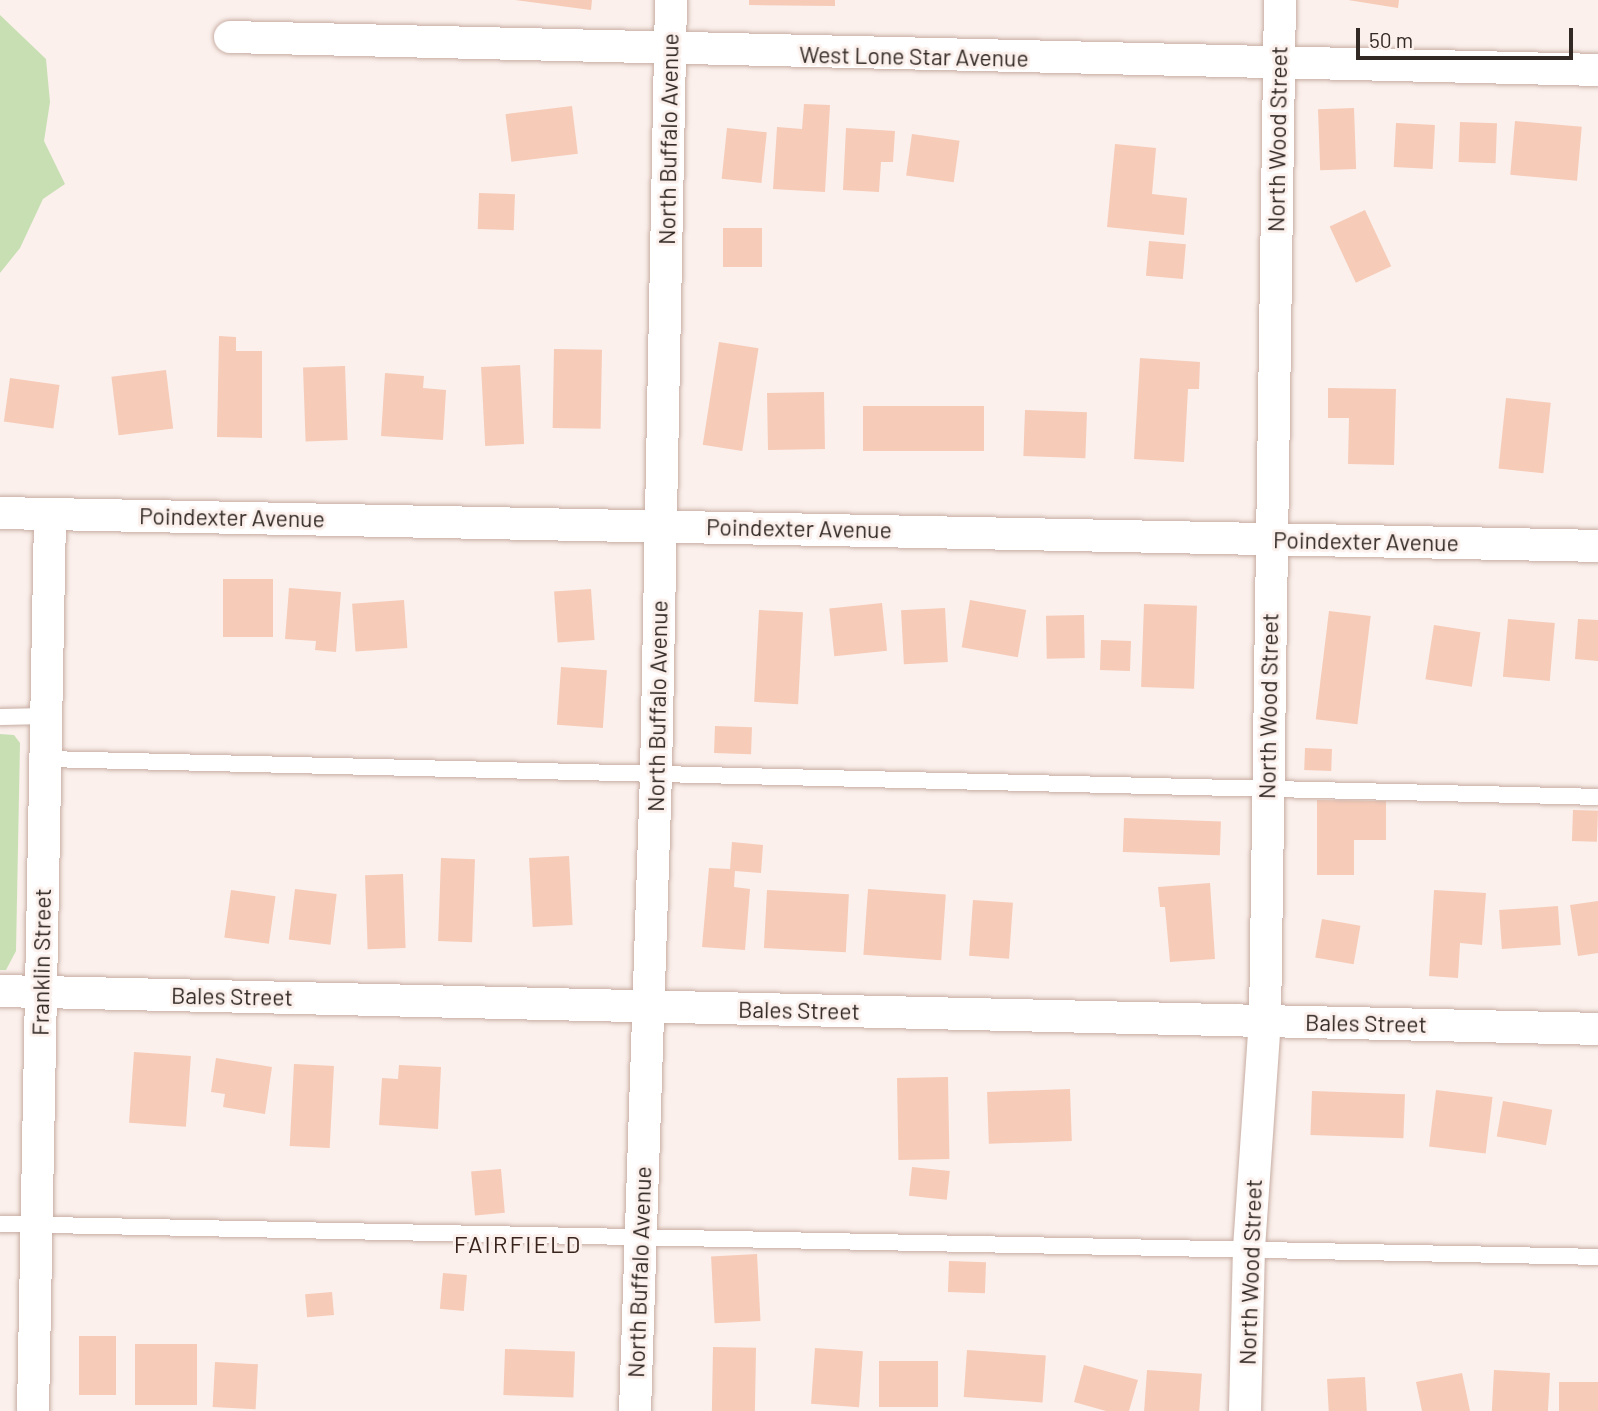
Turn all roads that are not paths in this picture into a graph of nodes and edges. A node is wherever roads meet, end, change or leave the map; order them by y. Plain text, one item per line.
1 (671, 0) edge
2 (1280, 0) edge
3 (230, 37) dead end
4 (671, 50) junction
5 (1279, 64) junction
6 (1598, 70) edge
7 (0, 513) edge
8 (50, 514) junction
9 (659, 525) junction
10 (1269, 538) junction
11 (1598, 546) edge
12 (47, 716) junction
13 (0, 717) edge
14 (46, 759) junction
15 (656, 774) junction
16 (1267, 789) junction
17 (1598, 797) edge
18 (0, 991) edge
19 (41, 991) junction
20 (650, 1006) junction
21 (1265, 1021) junction
22 (1598, 1029) edge
23 (0, 1224) edge
24 (36, 1226) junction
25 (638, 1234) junction
26 (1249, 1248) junction
27 (1598, 1257) edge
28 (33, 1411) edge
29 (635, 1411) edge
30 (1245, 1411) edge

1 - 4 street, North Buffalo Avenue
2 - 5 street, North Wood Street
3 - 4 street, West Lone Star Avenue
4 - 5 street, West Lone Star Avenue
4 - 9 street, North Buffalo Avenue
5 - 6 street, West Lone Star Avenue
5 - 10 street, North Wood Street
7 - 8 street, Poindexter Avenue
8 - 9 street, Poindexter Avenue
8 - 12 street, Franklin Street
9 - 10 street, Poindexter Avenue
9 - 15 street, North Buffalo Avenue
10 - 11 street, Poindexter Avenue
10 - 16 street, North Wood Street
12 - 13 lane
12 - 14 street, Franklin Street
14 - 15 lane
14 - 19 street, Franklin Street
15 - 16 lane
15 - 20 street, North Buffalo Avenue
16 - 17 lane
16 - 21 street, North Wood Street
18 - 19 street, Bales Street
19 - 20 street, Bales Street
19 - 24 street, Franklin Street
20 - 21 street, Bales Street
20 - 25 street, North Buffalo Avenue
21 - 22 street, Bales Street
21 - 26 street, North Wood Street
23 - 24 lane
24 - 25 lane
24 - 28 street, Franklin Street
25 - 26 lane
25 - 29 street, North Buffalo Avenue
26 - 27 lane
26 - 30 street, North Wood Street

